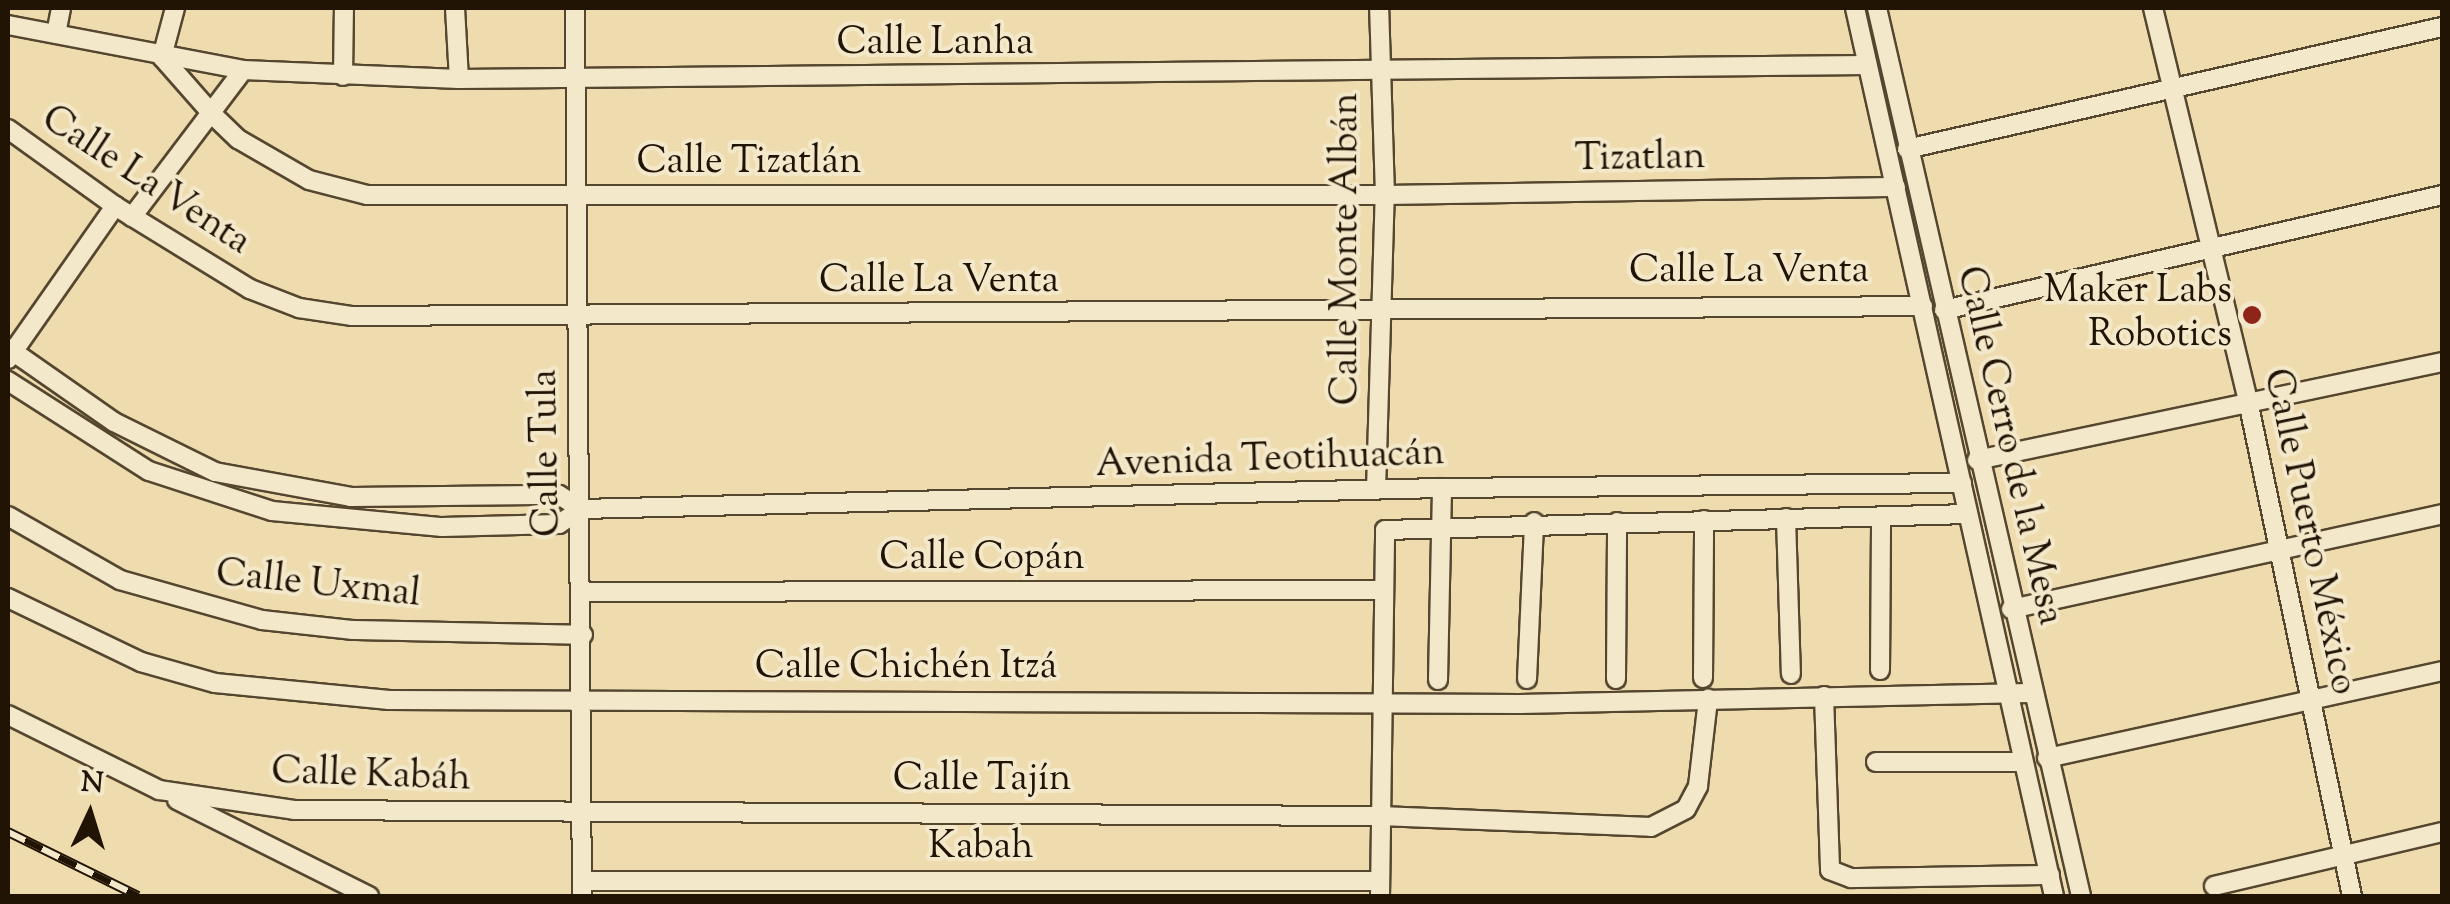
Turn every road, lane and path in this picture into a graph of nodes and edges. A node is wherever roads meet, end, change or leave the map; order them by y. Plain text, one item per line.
1 (61, 8) edge
2 (175, 8) edge
3 (344, 8) edge
4 (455, 8) edge
5 (574, 8) edge
6 (1378, 8) edge
7 (1855, 8) edge
8 (1877, 8) edge
9 (2153, 8) edge
10 (8, 25) edge
11 (2442, 28) edge
12 (56, 34) junction
13 (162, 57) junction
14 (1866, 64) junction
15 (243, 70) junction
16 (1382, 74) junction
17 (343, 76) junction
18 (459, 79) junction
19 (576, 80) junction
20 (2170, 90) junction
21 (212, 114) junction
22 (8, 129) edge
23 (1907, 149) junction
24 (1896, 187) junction
25 (1385, 195) junction
26 (2442, 195) edge
27 (578, 197) junction
28 (115, 206) junction
29 (132, 216) junction
30 (2210, 251) junction
31 (1383, 304) junction
32 (1923, 306) junction
33 (1944, 310) junction
34 (578, 317) junction
35 (9, 353) edge
36 (2442, 362) edge
37 (8, 381) edge
38 (2249, 406) junction
39 (1977, 460) junction
40 (1962, 483) junction
41 (276, 486) junction
42 (1775, 486) junction
43 (1442, 488) junction
44 (1376, 490) junction
45 (581, 510) junction
46 (272, 512) junction
47 (1968, 514) junction
48 (2442, 514) edge
49 (8, 516) edge
50 (1881, 516) junction
51 (1781, 518) junction
52 (1704, 520) junction
53 (1534, 522) junction
54 (1617, 522) junction
55 (1442, 525) junction
56 (2281, 554) junction
57 (1381, 590) junction
58 (583, 592) junction
59 (8, 598) edge
60 (2011, 610) junction
61 (584, 636) junction
62 (1880, 670) dead end
63 (2442, 671) edge
64 (1791, 674) dead end
65 (1616, 678) dead end
66 (1703, 678) dead end
67 (1526, 679) dead end
68 (1438, 680) dead end
69 (2030, 692) junction
70 (2005, 695) junction
71 (1824, 696) junction
72 (1708, 699) junction
73 (1380, 700) junction
74 (2312, 702) junction
75 (583, 704) junction
76 (8, 716) edge
77 (2047, 758) junction
78 (1876, 762) dead end
79 (2020, 762) junction
80 (159, 790) junction
81 (582, 813) junction
82 (1380, 816) junction
83 (2442, 832) edge
84 (2344, 856) junction
85 (2050, 875) junction
86 (2214, 886) dead end
87 (582, 888) edge
88 (1380, 889) edge
89 (369, 896) edge
90 (2054, 896) edge
91 (2081, 896) edge
92 (2352, 896) edge

1 - 12 street
2 - 13 street
3 - 17 street
4 - 18 street
5 - 19 street, Calle Tula
6 - 16 street, Calle Monte Albán
7 - 14 street, Calle Cerro de la Mesa
8 - 23 street, Calle Cerro de la Mesa
9 - 20 street, Calle Puerto México
10 - 12 street, Calle Lanha
11 - 20 street
12 - 13 street, Calle Lanha
13 - 15 street, Calle Lanha
13 - 21 street, Calle Tizatlán
14 - 16 street, Calle Lanha
14 - 24 street, Calle Cerro de la Mesa
15 - 17 street, Calle Lanha
15 - 21 street
16 - 19 street, Calle Lanha
16 - 25 street, Calle Monte Albán
17 - 18 street, Calle Lanha
18 - 19 street, Calle Lanha
19 - 27 street, Calle Tula
20 - 23 street
20 - 30 street, Calle Puerto México
21 - 27 street, Calle Tizatlán
21 - 29 street
22 - 28 street, Calle La Venta
23 - 33 street, Calle Cerro de la Mesa
24 - 25 street, Tizatlan
24 - 32 street, Calle Cerro de la Mesa
25 - 27 street, Calle Tizatlán
25 - 31 street, Calle Monte Albán
26 - 30 street
27 - 34 street, Calle Tula
28 - 29 street, Calle La Venta
28 - 35 street
29 - 34 street, Calle La Venta
30 - 33 street
30 - 38 street, Calle Puerto México
31 - 32 street, Calle La Venta
31 - 34 street, Calle La Venta
31 - 44 street, Calle Monte Albán
32 - 40 street, Calle Cerro de la Mesa
33 - 39 street, Calle Cerro de la Mesa
34 - 45 street, Calle Tula
35 - 41 street
36 - 38 street
37 - 46 street
38 - 39 street
38 - 56 street, Calle Puerto México
39 - 60 street, Calle Cerro de la Mesa
40 - 42 street, Avenida Teotihuacán
40 - 47 street, Calle Cerro de la Mesa
41 - 45 street
41 - 46 street
42 - 43 street, Avenida Teotihuacán
42 - 51 street
43 - 44 street, Avenida Teotihuacán
43 - 55 street
44 - 45 street, Avenida Teotihuacán
45 - 46 street
45 - 58 street, Calle Tula
47 - 50 street
47 - 70 street, Calle Cerro de la Mesa
48 - 56 street
49 - 61 street, Calle Uxmal
50 - 51 street
50 - 62 street
51 - 52 street
51 - 64 street
52 - 54 street
52 - 66 street
53 - 54 street
53 - 55 street
53 - 67 street
54 - 65 street
55 - 57 street
55 - 68 street
56 - 60 street
56 - 74 street, Calle Puerto México
57 - 58 street, Calle Copán
57 - 73 street
58 - 61 street, Calle Tula
59 - 75 street, Calle Chichén Itzá
60 - 69 street, Calle Cerro de la Mesa
61 - 75 street, Calle Tula
63 - 74 street
69 - 70 street, Calle Chichén Itzá
69 - 77 street, Calle Cerro de la Mesa
70 - 71 street, Calle Chichén Itzá
70 - 79 street, Calle Cerro de la Mesa
71 - 72 street, Calle Chichén Itzá
71 - 85 street
72 - 73 street, Calle Chichén Itzá
72 - 82 street, Calle Tajín
73 - 75 street, Calle Chichén Itzá
73 - 82 street
74 - 77 street
74 - 84 street, Calle Puerto México
75 - 81 street, Calle Tula
76 - 80 street, Calle Kabáh
77 - 91 street, Calle Cerro de la Mesa
78 - 79 street
79 - 85 street, Calle Cerro de la Mesa
80 - 81 street, Calle Kabáh
80 - 89 street, Calle Kabáh
81 - 82 street, Calle Tajín
81 - 87 street, Calle Tula
82 - 88 street
83 - 84 street
84 - 86 street
84 - 92 street, Calle Puerto México
85 - 90 street, Calle Cerro de la Mesa
87 - 88 street, Kabah

